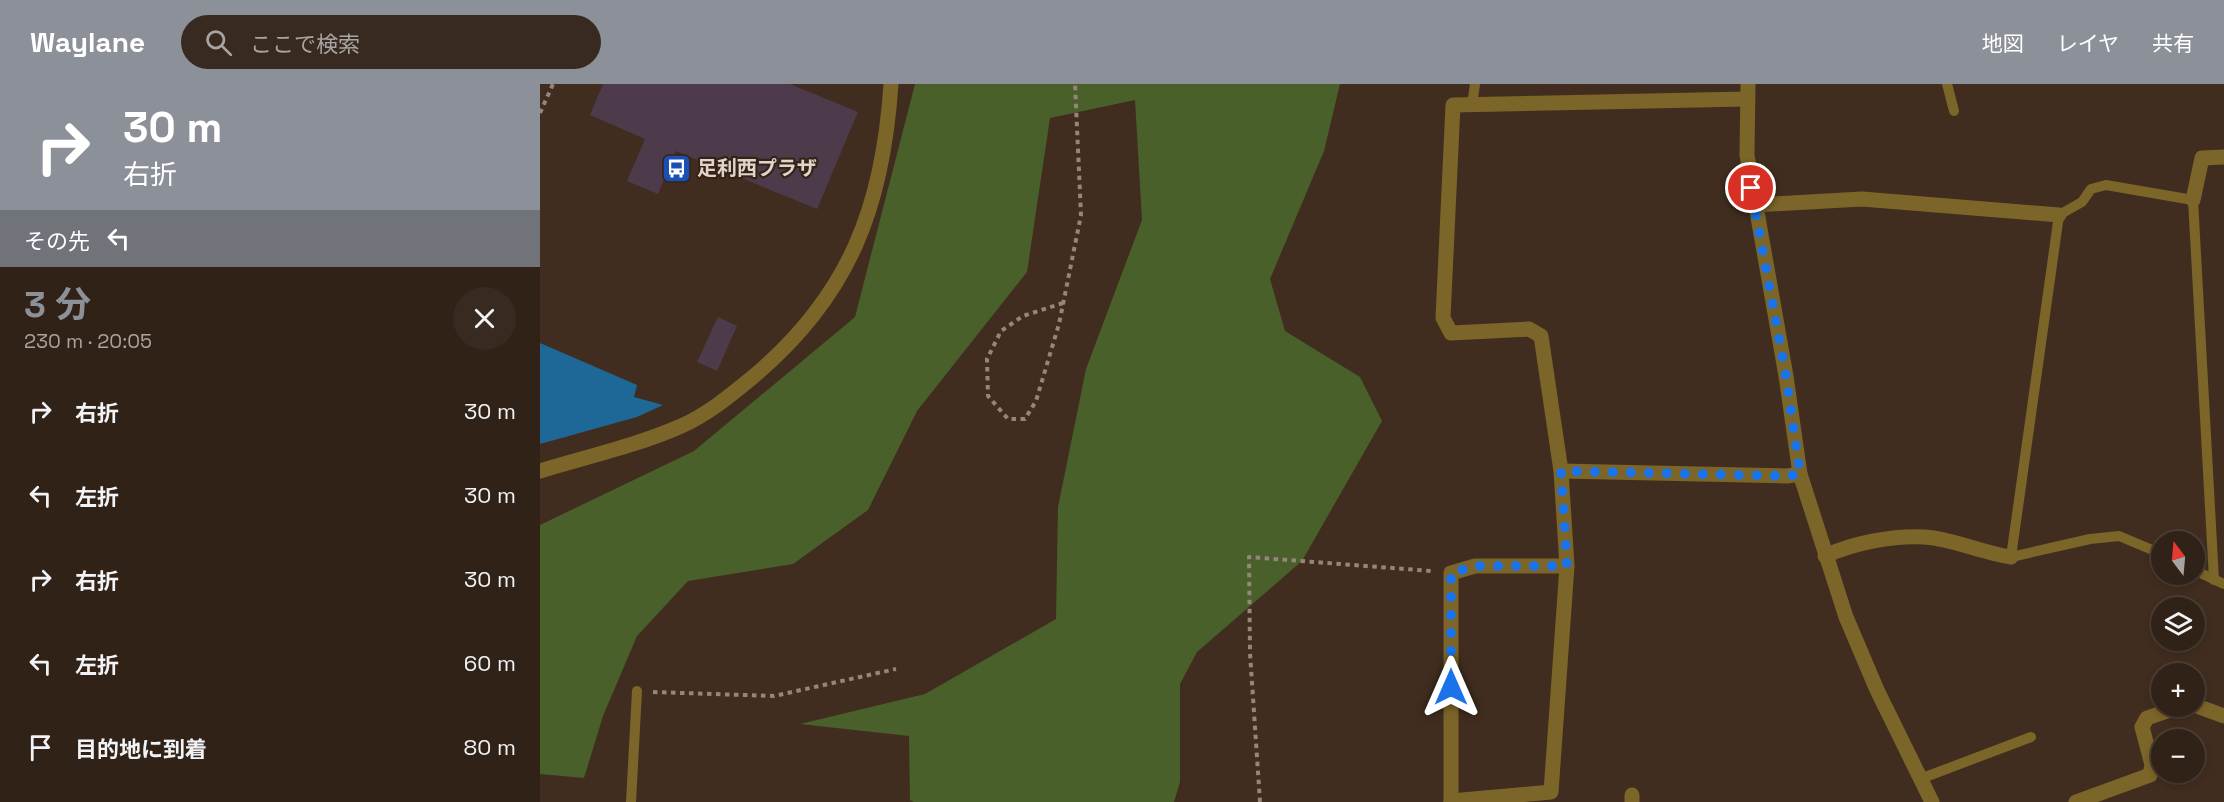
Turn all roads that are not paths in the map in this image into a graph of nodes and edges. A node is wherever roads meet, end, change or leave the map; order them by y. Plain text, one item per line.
1 (891, 84) edge
2 (1475, 84) edge
3 (1947, 84) edge
4 (1748, 92) edge
5 (1472, 105) junction
6 (1954, 111) dead end
7 (2224, 157) edge
8 (2193, 200) junction
9 (1754, 205) junction
10 (2059, 214) junction
11 (540, 471) edge
12 (1561, 471) junction
13 (1800, 474) junction
14 (2151, 550) edge
15 (1825, 556) junction
16 (2011, 557) junction
17 (1567, 566) junction
18 (2205, 575) edge
19 (2219, 582) edge
20 (637, 691) road end
21 (2205, 709) edge
22 (2224, 716) edge
23 (2151, 717) edge
24 (2031, 737) dead end
25 (1920, 779) junction
26 (1451, 801) edge
27 (631, 802) edge
28 (1931, 802) edge
29 (2076, 802) edge

1 - 11 street
2 - 5 lane
3 - 6 lane
4 - 5 street
4 - 9 street
5 - 12 street
7 - 8 street
8 - 10 lane
8 - 19 lane
9 - 10 street
9 - 13 street
10 - 16 lane
12 - 13 street
12 - 17 street
13 - 15 street
14 - 16 lane
15 - 16 street
15 - 25 street
17 - 26 street
17 - 26 street
18 - 19 lane
20 - 27 lane
21 - 22 street
23 - 29 street
24 - 25 lane
25 - 28 street

